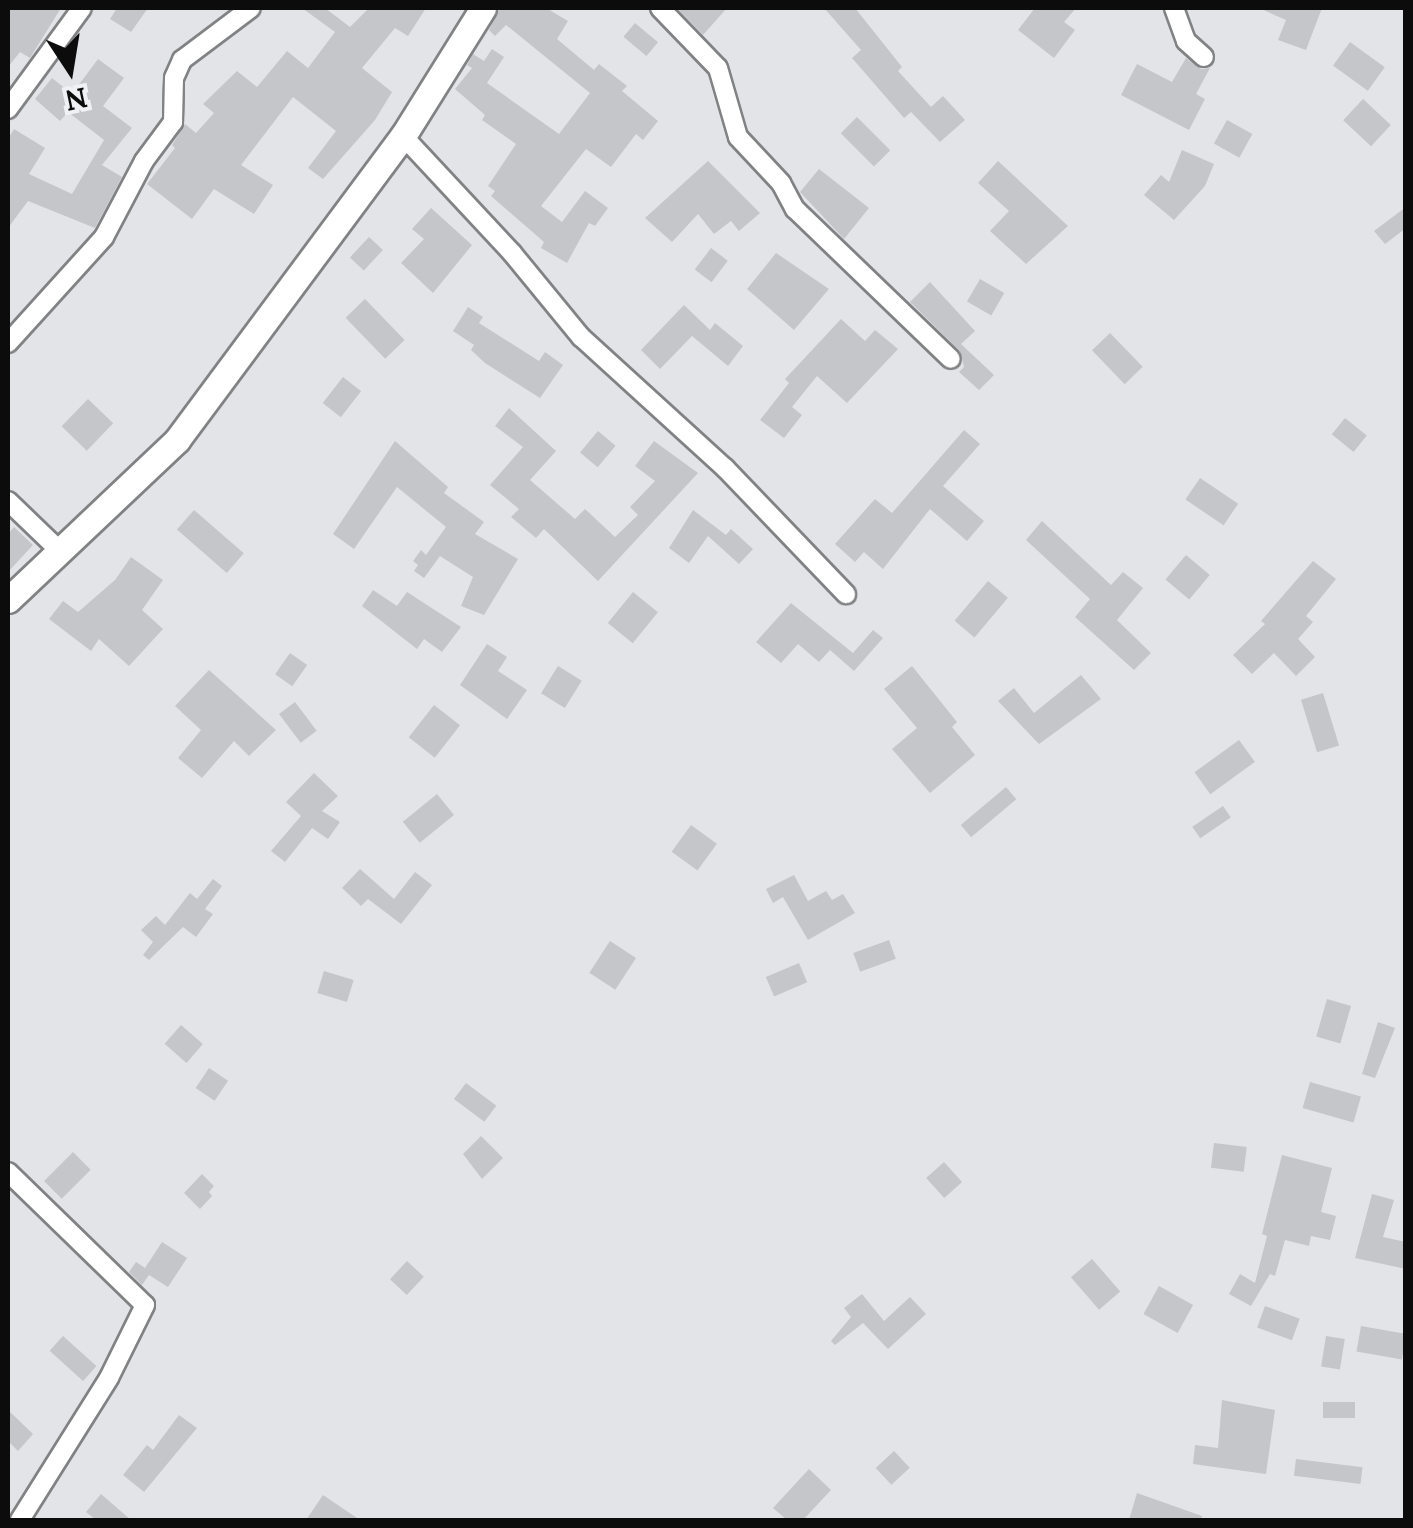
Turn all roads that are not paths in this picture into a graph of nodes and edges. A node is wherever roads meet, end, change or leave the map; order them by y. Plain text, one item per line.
1 (82, 8) edge
2 (252, 8) edge
3 (483, 8) edge
4 (660, 8) edge
5 (1174, 8) edge
6 (1204, 57) dead end
7 (8, 109) edge
8 (404, 136) junction
9 (8, 342) edge
10 (952, 359) dead end
11 (8, 501) edge
12 (59, 550) junction
13 (846, 594) dead end
14 (8, 600) edge
15 (8, 1172) edge
16 (20, 1520) edge

1 - 7 street
2 - 9 street
3 - 8 street
4 - 10 street
5 - 6 street
8 - 12 street
8 - 13 street
11 - 12 street
12 - 14 street
15 - 16 street

